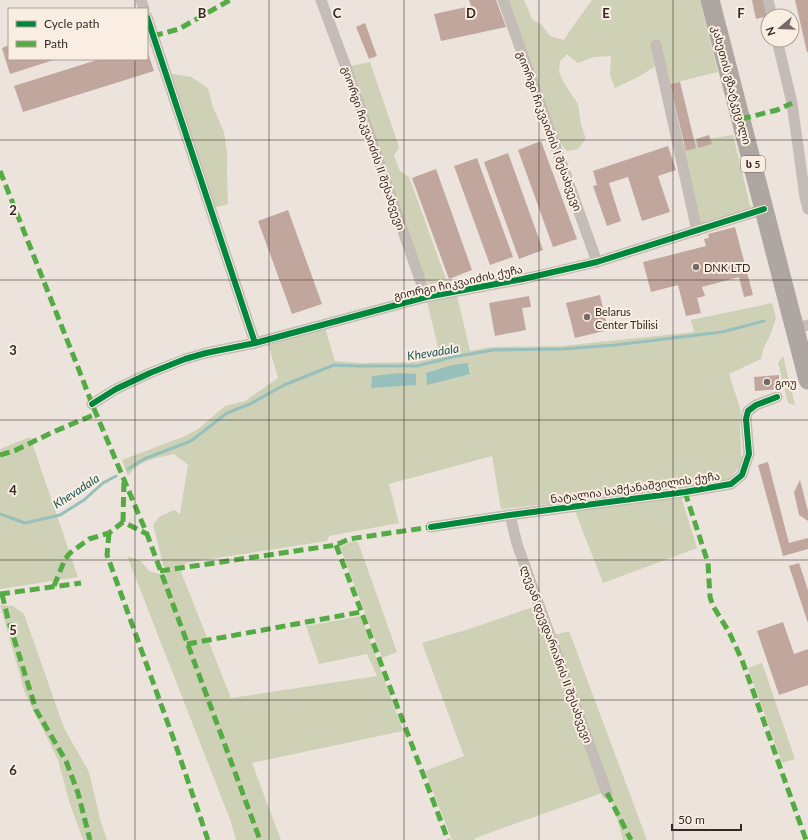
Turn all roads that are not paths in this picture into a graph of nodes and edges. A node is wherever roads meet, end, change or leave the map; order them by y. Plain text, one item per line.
1 (321, 0) edge
2 (503, 0) edge
3 (710, 0) edge
4 (148, 20) edge
5 (656, 45) dead end
6 (779, 48) edge
7 (764, 209) junction
8 (808, 209) edge
9 (697, 231) junction
10 (597, 262) junction
11 (426, 297) junction
12 (801, 327) edge
13 (255, 343) junction
14 (808, 380) edge
15 (777, 397) dead end
16 (92, 404) dead end
17 (510, 514) junction
18 (431, 526) dead end
19 (607, 793) dead end

1 - 11 street, გიორგი ჩიკვაიძის II შესახვევი
2 - 10 street, გიორგი ჩიკვაიძის I შესახვევი
3 - 7 highway, კახეთის გზატკეცილი / ს 5
4 - 13 street
5 - 9 street
6 - 8 street
7 - 9 street, გიორგი ჩიკვაიძის ქუჩა
7 - 12 highway, კახეთის გზატკეცილი / ს 5
9 - 10 street, გიორგი ჩიკვაიძის ქუჩა
10 - 11 street, გიორგი ჩიკვაიძის ქუჩა
11 - 13 street, გიორგი ჩიკვაიძის ქუჩა
12 - 14 highway, კახეთის გზატკეცილი / ს 5
13 - 16 street, გიორგი ჩიკვაიძის ქუჩა
15 - 17 street, ნატალია სამქანაშვილის ქუჩა
17 - 18 street, ნატალია სამქანაშვილის ქუჩა
17 - 19 street, ლევან დევდარიანის II შესახვევი

